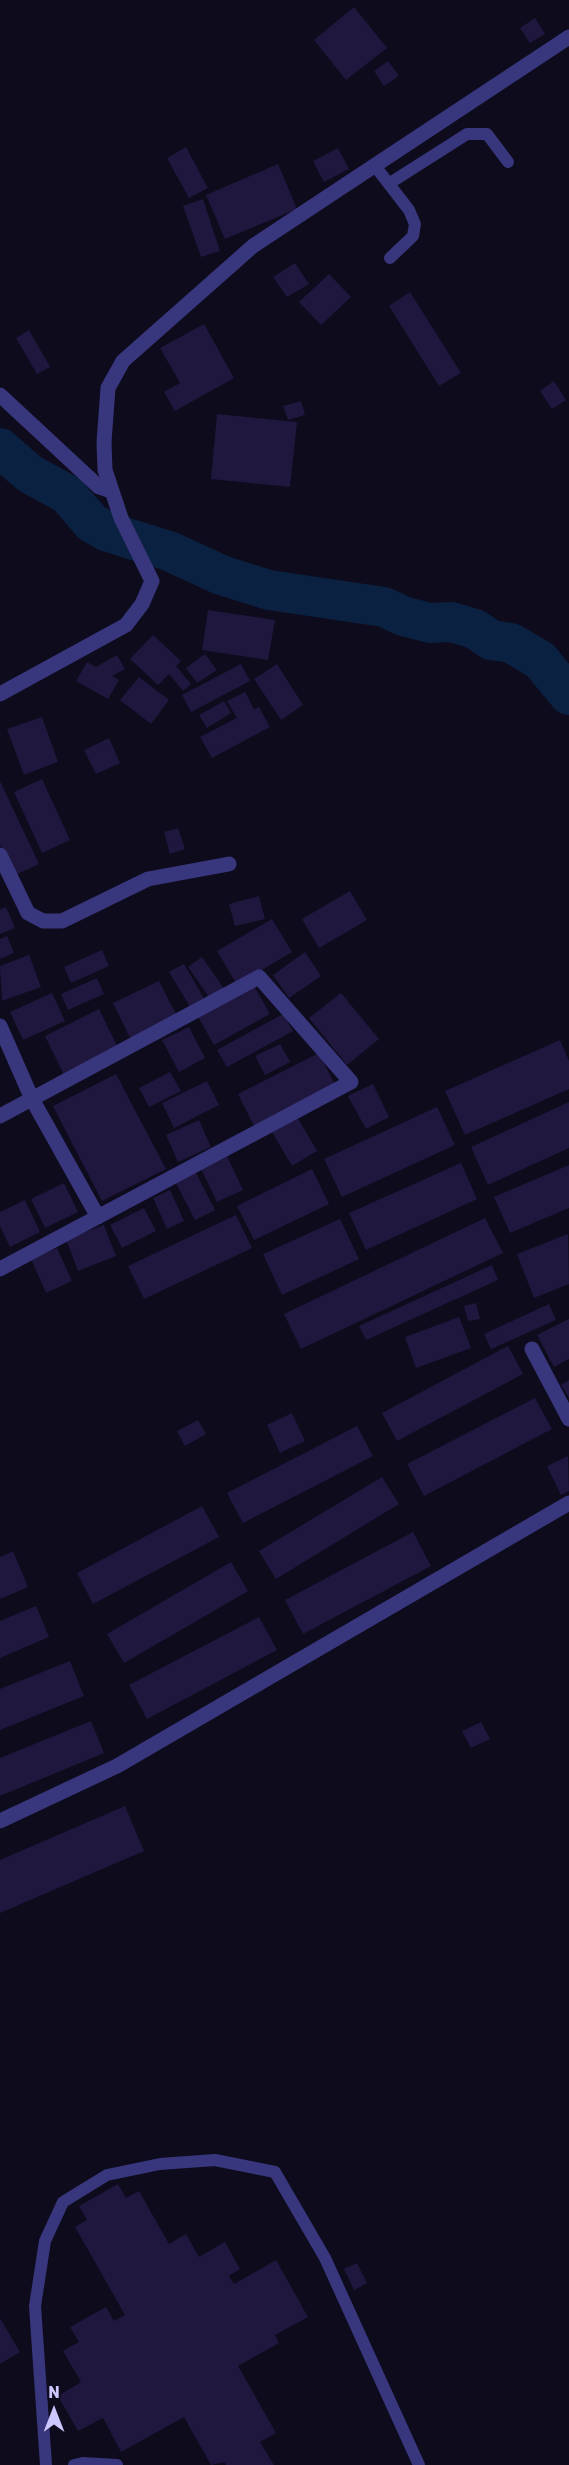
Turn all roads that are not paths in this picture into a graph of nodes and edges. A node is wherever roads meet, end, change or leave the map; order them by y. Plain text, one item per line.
1 (569, 37) edge
2 (508, 162) dead end
3 (375, 166) junction
4 (390, 183) junction
5 (390, 258) dead end
6 (0, 395) edge
7 (111, 491) junction
8 (0, 694) edge
9 (0, 855) edge
10 (229, 864) dead end
11 (0, 1026) edge
12 (32, 1099) junction
13 (0, 1116) edge
14 (98, 1217) junction
15 (0, 1269) edge
16 (532, 1349) dead end
17 (569, 1419) edge
18 (569, 1503) edge
19 (0, 1821) edge
20 (46, 2465) edge
21 (74, 2465) edge
22 (117, 2465) edge
23 (419, 2465) edge

1 - 3 street
2 - 4 lane
3 - 4 lane
3 - 7 street
4 - 5 lane
6 - 7 street
7 - 8 street
9 - 10 street
11 - 12 street
12 - 13 street
12 - 14 street
12 - 14 street
14 - 15 street
16 - 17 street
18 - 19 street
20 - 23 lane
21 - 22 lane

